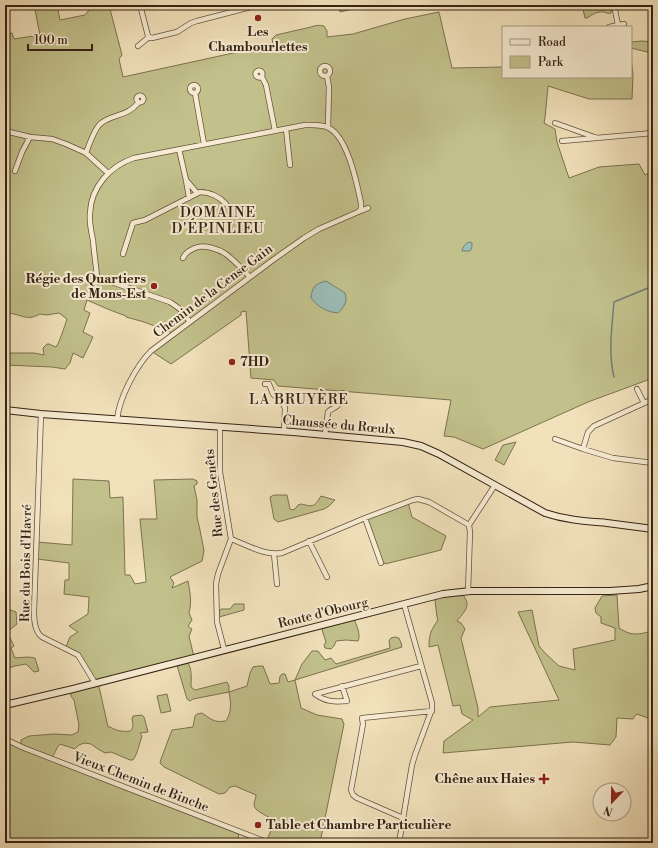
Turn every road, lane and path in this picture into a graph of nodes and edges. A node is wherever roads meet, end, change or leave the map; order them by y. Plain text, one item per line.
1 (140, 5) edge
2 (259, 5) edge
3 (614, 5) edge
4 (624, 24) dead end
5 (618, 25) junction
6 (614, 26) edge
7 (149, 37) junction
8 (138, 46) dead end
9 (262, 76) dead end
10 (327, 76) dead end
11 (195, 93) dead end
12 (138, 102) dead end
13 (555, 123) dead end
14 (328, 127) junction
15 (286, 129) junction
16 (275, 131) junction
17 (5, 132) edge
18 (653, 133) edge
19 (30, 137) junction
20 (599, 138) junction
21 (562, 142) dead end
22 (204, 144) junction
23 (179, 149) junction
24 (86, 153) junction
25 (290, 165) dead end
26 (15, 171) dead end
27 (108, 173) junction
28 (186, 180) junction
29 (197, 193) junction
30 (190, 197) junction
31 (226, 204) dead end
32 (368, 208) dead end
33 (358, 212) junction
34 (123, 254) dead end
35 (184, 258) dead end
36 (250, 277) junction
37 (190, 322) junction
38 (265, 384) dead end
39 (637, 389) dead end
40 (343, 393) dead end
41 (653, 399) edge
42 (644, 403) junction
43 (5, 410) edge
44 (41, 414) junction
45 (117, 420) junction
46 (220, 427) junction
47 (284, 432) junction
48 (325, 435) junction
49 (555, 440) dead end
50 (583, 449) junction
51 (653, 463) edge
52 (494, 485) junction
53 (364, 518) junction
54 (469, 525) junction
55 (653, 530) edge
56 (231, 539) junction
57 (309, 541) junction
58 (274, 554) junction
59 (381, 563) dead end
60 (327, 577) dead end
61 (277, 584) dead end
62 (653, 586) edge
63 (468, 592) junction
64 (404, 604) junction
65 (224, 650) junction
66 (421, 666) junction
67 (95, 683) junction
68 (342, 686) junction
69 (5, 705) edge
70 (432, 711) junction
71 (5, 739) edge
72 (403, 818) junction
73 (269, 843) edge
74 (398, 843) edge

1 - 7 street
2 - 7 street
3 - 5 street
4 - 5 street
5 - 6 street
7 - 8 street
9 - 16 street
10 - 14 street
11 - 22 street
12 - 24 street
13 - 20 street
14 - 15 street
14 - 33 street
15 - 16 street
15 - 25 street
16 - 22 street
17 - 19 street
18 - 20 street
19 - 24 street
19 - 26 street
20 - 21 street
22 - 23 street
23 - 27 street
23 - 28 street
24 - 27 street
27 - 37 street
28 - 29 street
28 - 30 street
29 - 30 street
29 - 31 street
30 - 34 street
32 - 33 street, Chemin de la Cense Gain
33 - 36 street, Chemin de la Cense Gain
35 - 36 street
36 - 37 street, Chemin de la Cense Gain
37 - 45 street, Chemin de la Cense Gain
38 - 47 street
39 - 42 street
40 - 48 street
41 - 42 street
42 - 50 street
43 - 44 main road, Chaussée du Rœulx
44 - 45 main road, Chaussée du Rœulx
44 - 67 street, Rue du Bois d'Havré
45 - 46 main road, Chaussée du Rœulx
46 - 47 main road, Chaussée du Rœulx
46 - 56 street, Rue des Genêts
47 - 48 main road, Chaussée du Rœulx
48 - 52 main road, Chaussée du Rœulx
49 - 50 street
50 - 51 street
52 - 54 street
52 - 55 main road, Chaussée du Rœulx
53 - 54 street
53 - 57 street
53 - 59 street
54 - 63 street
56 - 58 street
56 - 65 street, Rue des Genêts
57 - 58 street
57 - 60 street
58 - 61 street
62 - 63 main road, Route d'Obourg
63 - 64 main road, Route d'Obourg
64 - 65 main road, Route d'Obourg
64 - 66 street
65 - 67 main road, Route d'Obourg
66 - 68 street
66 - 70 street
67 - 69 main road, Route d'Obourg
68 - 68 street
70 - 72 street
70 - 72 street
71 - 73 street, Vieux Chemin de Binche
72 - 74 street

